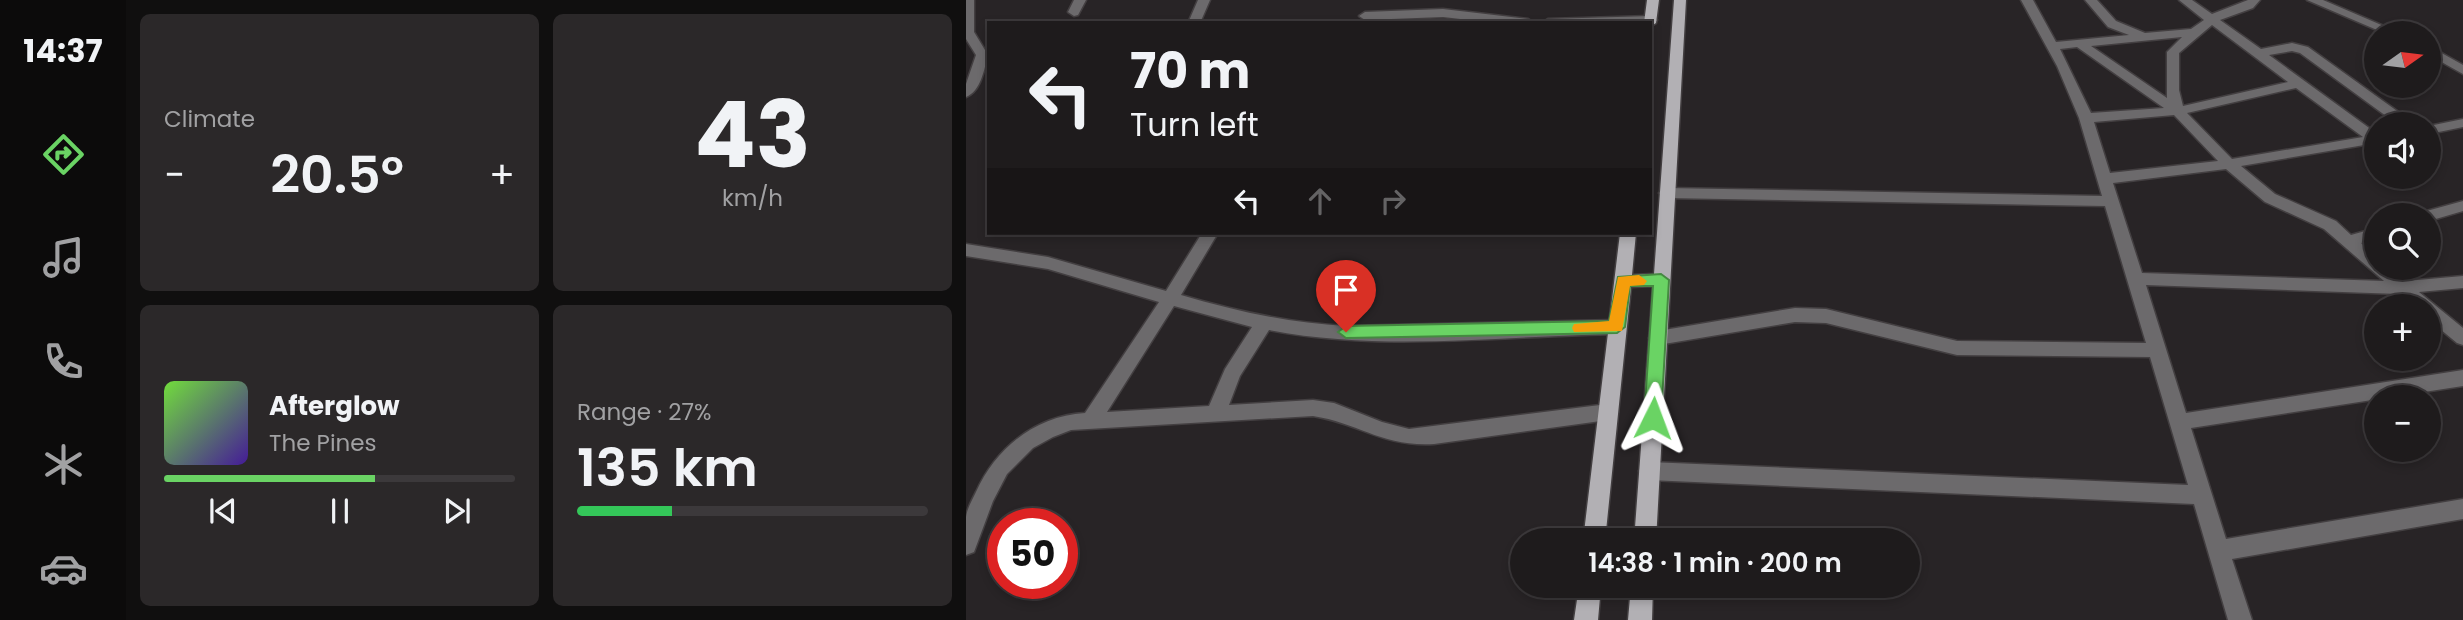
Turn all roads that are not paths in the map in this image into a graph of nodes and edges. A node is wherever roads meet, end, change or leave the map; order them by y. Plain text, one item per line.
1 (968, 0) edge
2 (1080, 0) edge
3 (1204, 0) edge
4 (1368, 0) edge
5 (1653, 0) edge
6 (1680, 0) edge
7 (2027, 0) edge
8 (2091, 0) edge
9 (2185, 0) edge
10 (2254, 0) edge
11 (2313, 0) edge
12 (1074, 12) dead end
13 (1363, 19) edge
14 (1195, 21) edge
15 (1511, 21) edge
16 (1651, 21) edge
17 (2211, 21) junction
18 (2365, 21) edge
19 (2112, 24) junction
20 (2199, 32) junction
21 (2147, 37) junction
22 (2100, 41) junction
23 (2079, 43) junction
24 (2052, 46) junction
25 (2261, 53) junction
26 (2441, 57) edge
27 (985, 59) edge
28 (2463, 70) edge
29 (2300, 83) junction
30 (2359, 90) junction
31 (966, 93) edge
32 (2317, 95) junction
33 (2177, 111) junction
34 (2389, 112) edge
35 (2086, 118) junction
36 (2463, 123) edge
37 (2441, 128) edge
38 (2364, 130) edge
39 (2364, 141) edge
40 (2229, 164) junction
41 (2103, 179) junction
42 (1667, 193) junction
43 (2109, 201) junction
44 (2463, 206) edge
45 (2441, 212) edge
46 (1209, 235) edge
47 (1628, 235) edge
48 (2364, 237) edge
49 (2349, 241) junction
50 (966, 250) edge
51 (2364, 254) edge
52 (2135, 279) junction
53 (1661, 280) junction
54 (2393, 280) edge
55 (1623, 281) junction
56 (2463, 282) edge
57 (2402, 288) junction
58 (2409, 294) edge
59 (1170, 299) junction
60 (2441, 320) edge
61 (1264, 323) junction
62 (1617, 327) junction
63 (1658, 338) junction
64 (2463, 338) edge
65 (2158, 350) junction
66 (2463, 378) edge
67 (1216, 412) junction
68 (1608, 412) junction
69 (1091, 420) junction
70 (2179, 422) junction
71 (1649, 471) junction
72 (2201, 495) junction
73 (2463, 509) edge
74 (1595, 528) edge
75 (1646, 528) edge
76 (966, 545) edge
77 (2219, 551) junction
78 (1589, 598) edge
79 (1641, 598) edge
80 (1586, 620) edge
81 (1640, 620) edge
82 (2240, 620) edge

1 - 27 street
2 - 12 street
3 - 14 street
4 - 13 street
5 - 16 main road
6 - 42 main road
7 - 24 street
8 - 19 street
9 - 17 street
10 - 17 street
11 - 18 street
13 - 15 street
17 - 20 street
17 - 25 street
19 - 21 street
19 - 22 street
20 - 21 street
20 - 33 street
21 - 22 street
22 - 23 street
23 - 24 street
23 - 33 street
24 - 35 street
25 - 29 street
25 - 30 street
26 - 28 street
27 - 31 street
29 - 32 street
29 - 33 street
30 - 32 street
30 - 34 street
32 - 38 street
33 - 35 street
33 - 40 street
35 - 41 street
36 - 37 street
39 - 40 street
40 - 41 street
40 - 49 street
41 - 43 street
42 - 43 street
42 - 53 main road
43 - 52 street
44 - 45 street
46 - 59 street
47 - 55 main road
48 - 49 street
49 - 51 street
50 - 59 street
52 - 57 street
52 - 65 street
53 - 55 main road
53 - 63 main road
54 - 57 street
55 - 62 main road
56 - 57 street
57 - 58 street
59 - 61 street
59 - 69 street
60 - 64 street
61 - 62 street
61 - 67 street
62 - 68 main road
63 - 65 street
63 - 71 main road
65 - 70 street
66 - 70 street
67 - 68 street
67 - 69 street
68 - 74 main road
69 - 76 street
70 - 72 street
71 - 72 street
71 - 75 main road
72 - 77 street
73 - 77 street
77 - 82 street
78 - 80 main road
79 - 81 main road

